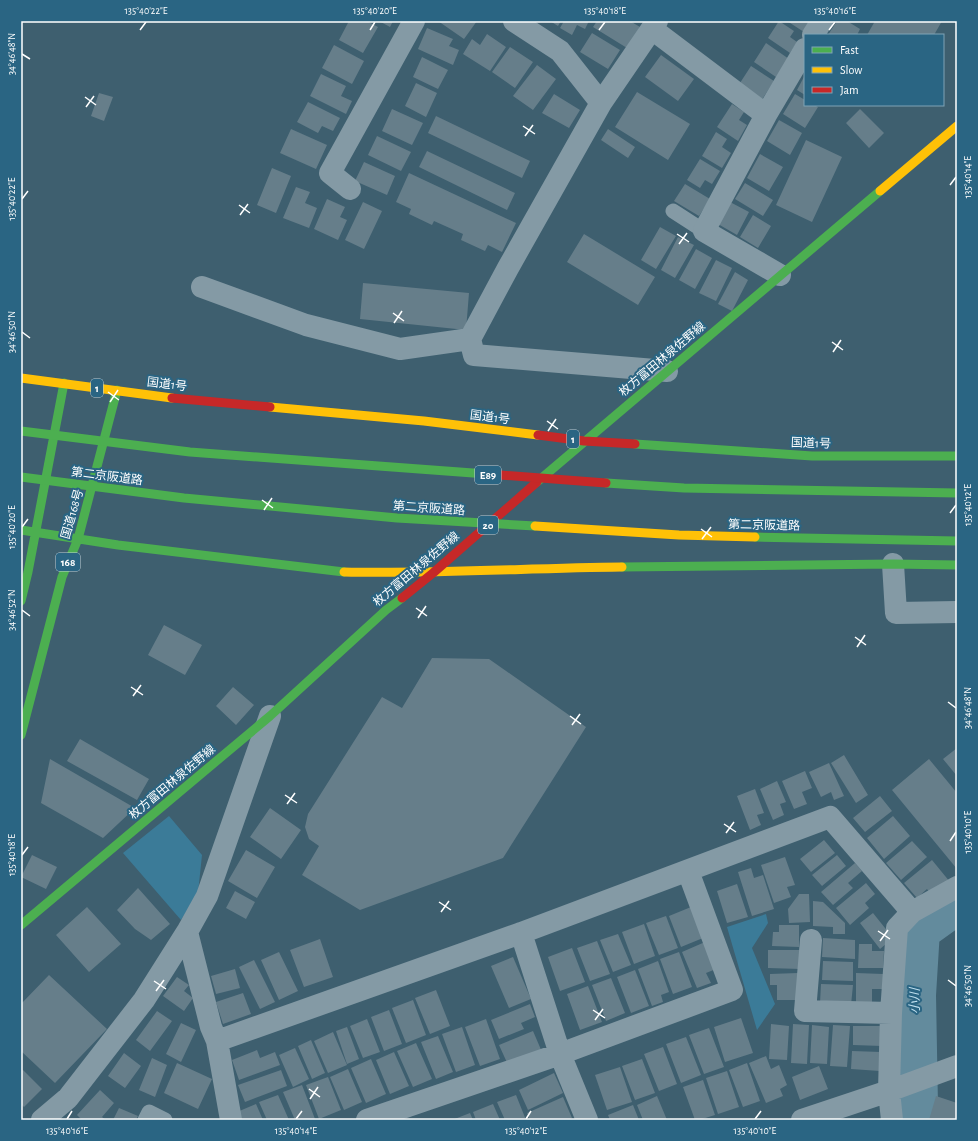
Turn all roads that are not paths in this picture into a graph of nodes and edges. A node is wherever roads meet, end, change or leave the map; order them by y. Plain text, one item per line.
1 (414, 21) edge
2 (514, 21) edge
3 (822, 21) edge
4 (654, 25) edge
5 (814, 34) edge
6 (804, 51) edge
7 (601, 103) junction
8 (766, 115) junction
9 (957, 126) edge
10 (350, 189) dead end
11 (673, 211) dead end
12 (704, 231) junction
13 (780, 275) junction
14 (202, 287) dead end
15 (470, 339) junction
16 (667, 371) junction
17 (21, 378) edge
18 (64, 383) junction
19 (117, 390) junction
20 (21, 431) edge
21 (584, 440) junction
22 (957, 456) edge
23 (21, 477) edge
24 (957, 493) edge
25 (21, 530) edge
26 (35, 533) junction
27 (78, 539) junction
28 (957, 540) edge
29 (893, 564) junction
30 (957, 565) edge
31 (433, 573) junction
32 (21, 601) edge
33 (957, 612) edge
34 (270, 716) junction
35 (21, 735) edge
36 (688, 871) junction
37 (957, 887) edge
38 (912, 912) junction
39 (21, 925) edge
40 (187, 932) junction
41 (521, 933) junction
42 (811, 940) dead end
43 (891, 1013) junction
44 (217, 1041) junction
45 (560, 1054) junction
46 (957, 1066) edge
47 (901, 1087) junction
48 (42, 1120) edge
49 (145, 1120) edge
50 (165, 1120) edge
51 (231, 1120) edge
52 (368, 1120) edge
53 (587, 1120) edge
54 (802, 1120) edge
55 (892, 1120) edge

1 - 10 street
2 - 7 street
3 - 5 street
4 - 7 street
4 - 8 street
6 - 8 street
7 - 15 street
8 - 12 street
9 - 13 main road, 枚方富田林泉佐野線 / 20
11 - 12 lane
12 - 13 street
13 - 16 main road, 枚方富田林泉佐野線 / 20
14 - 15 street
15 - 16 street
16 - 21 main road, 枚方富田林泉佐野線 / 20
17 - 18 main road, 国道1号 / 1
18 - 19 main road, 国道1号 / 1
18 - 26 main road
19 - 21 main road, 国道1号 / 1
19 - 27 main road, 国道168号 / 168
20 - 24 main road, E89, bridge
21 - 22 main road, 国道1号 / 1
21 - 31 main road, 枚方富田林泉佐野線 / 20
23 - 28 main road, 第二京阪道路, bridge
25 - 26 main road
26 - 27 main road
26 - 32 main road
27 - 31 main road
27 - 35 main road, 国道168号 / 168
29 - 30 main road
29 - 31 main road
29 - 33 street
31 - 34 main road, 枚方富田林泉佐野線 / 20
34 - 39 main road, 枚方富田林泉佐野線 / 20
34 - 40 street
36 - 38 street
36 - 41 street
36 - 45 street
37 - 38 street
38 - 43 street
40 - 44 street
40 - 48 street
41 - 44 street
41 - 45 street
42 - 43 street
43 - 47 street
44 - 51 street
45 - 52 street
45 - 53 street
46 - 47 street
47 - 54 street
47 - 55 street
49 - 50 lane

